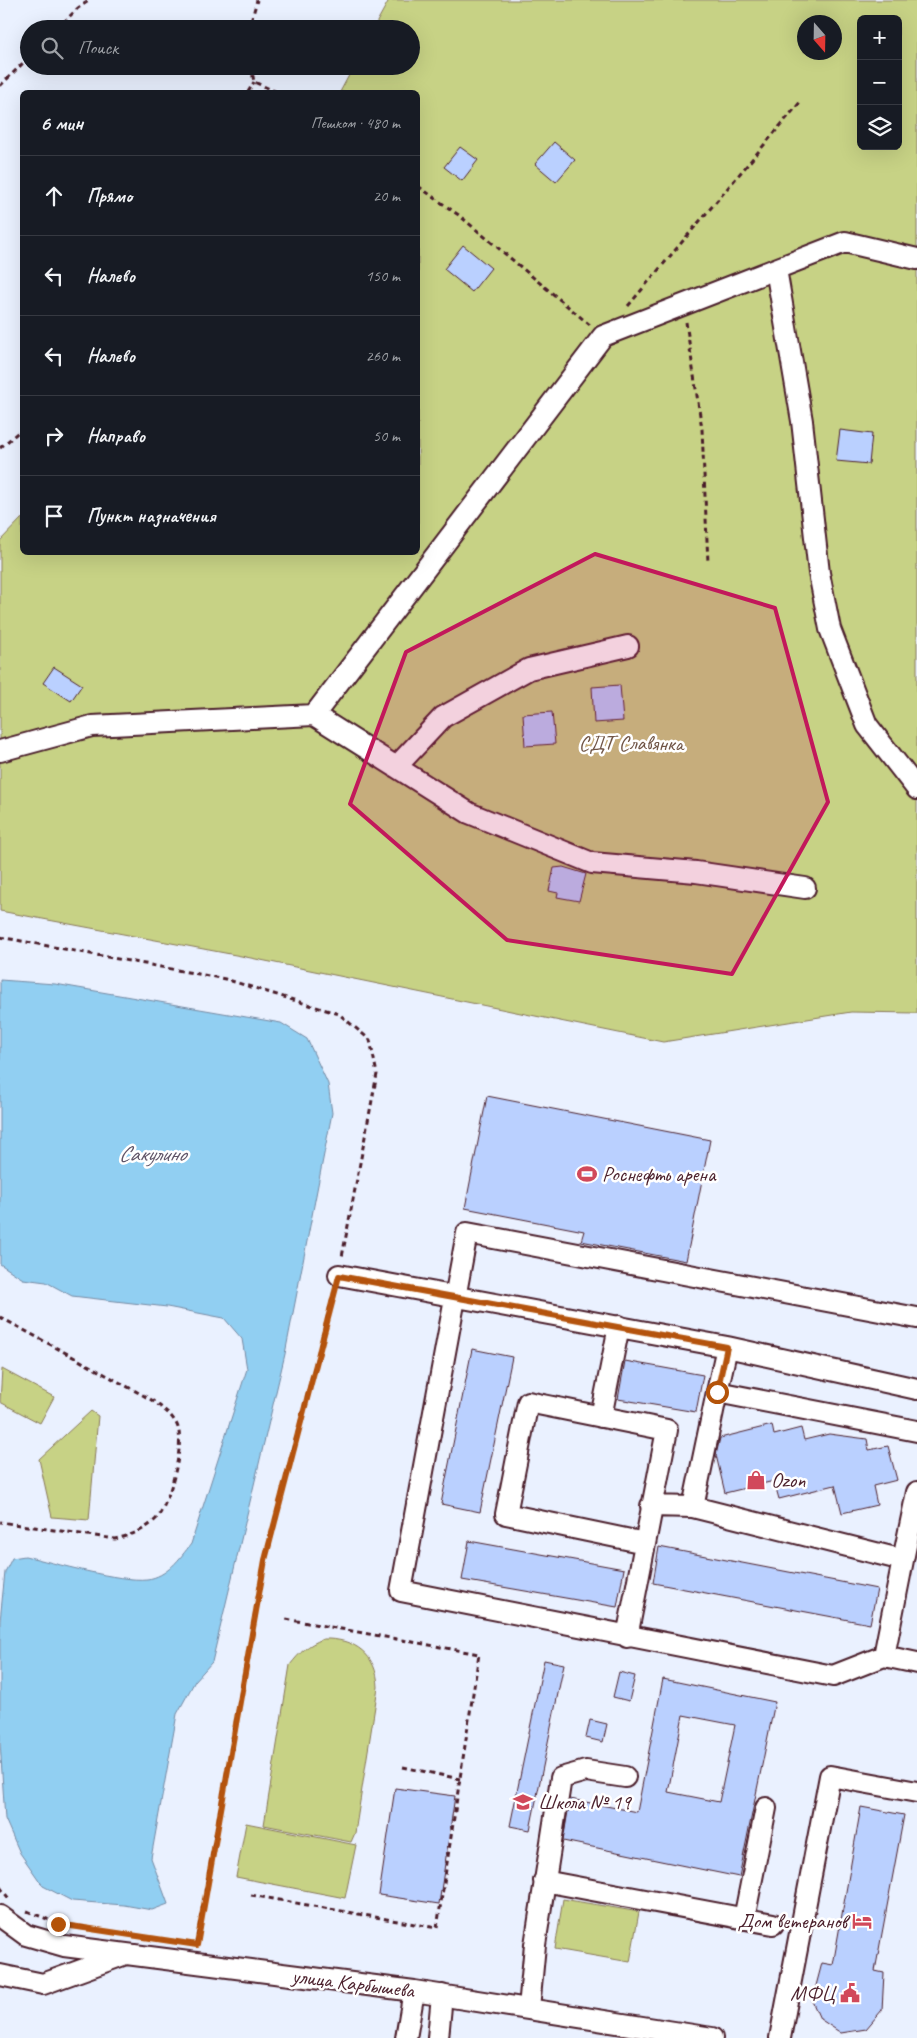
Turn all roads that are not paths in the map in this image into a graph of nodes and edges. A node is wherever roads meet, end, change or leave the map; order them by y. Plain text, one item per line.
1 (917, 259) edge
2 (776, 269) junction
3 (628, 646) dead end
4 (314, 716) junction
5 (0, 750) edge
6 (396, 767) junction
7 (917, 789) edge
8 (805, 888) dead end
9 (339, 1276) road end
10 (454, 1295) junction
11 (917, 1318) edge
12 (619, 1326) junction
13 (727, 1347) junction
14 (917, 1389) edge
15 (717, 1392) junction
16 (601, 1417) junction
17 (917, 1431) edge
18 (917, 1492) edge
19 (651, 1506) junction
20 (692, 1507) junction
21 (645, 1543) junction
22 (903, 1560) junction
23 (627, 1637) junction
24 (884, 1656) junction
25 (917, 1663) edge
26 (625, 1777) dead end
27 (917, 1792) edge
28 (766, 1808) dead end
29 (544, 1881) junction
30 (8, 1911) edge
31 (744, 1919) junction
32 (773, 1924) dead end
33 (125, 1954) junction
34 (0, 1976) edge
35 (414, 1991) junction
36 (442, 1995) junction
37 (530, 2008) junction
38 (406, 2038) edge
39 (438, 2038) edge
40 (712, 2038) edge
41 (780, 2038) edge

1 - 2 street
2 - 4 street
2 - 7 street
3 - 6 street
4 - 5 street
4 - 6 street
6 - 8 street
9 - 10 street
10 - 11 street
10 - 12 street
10 - 23 street
12 - 13 street
12 - 16 street
13 - 14 street
13 - 15 street
15 - 17 street
15 - 20 street
16 - 19 street
16 - 21 street
18 - 22 street
19 - 20 street
19 - 21 street
20 - 22 street
21 - 23 street
22 - 24 street
23 - 24 street
24 - 25 street
26 - 29 street
27 - 41 street
28 - 31 street
29 - 31 street
29 - 37 street
30 - 33 street, улица Карбышева
31 - 32 street
33 - 34 street
33 - 35 street, улица Карбышева
35 - 36 street, улица Карбышева
35 - 38 street
36 - 37 street, улица Карбышева
36 - 39 street
37 - 40 street, улица Карбышева

